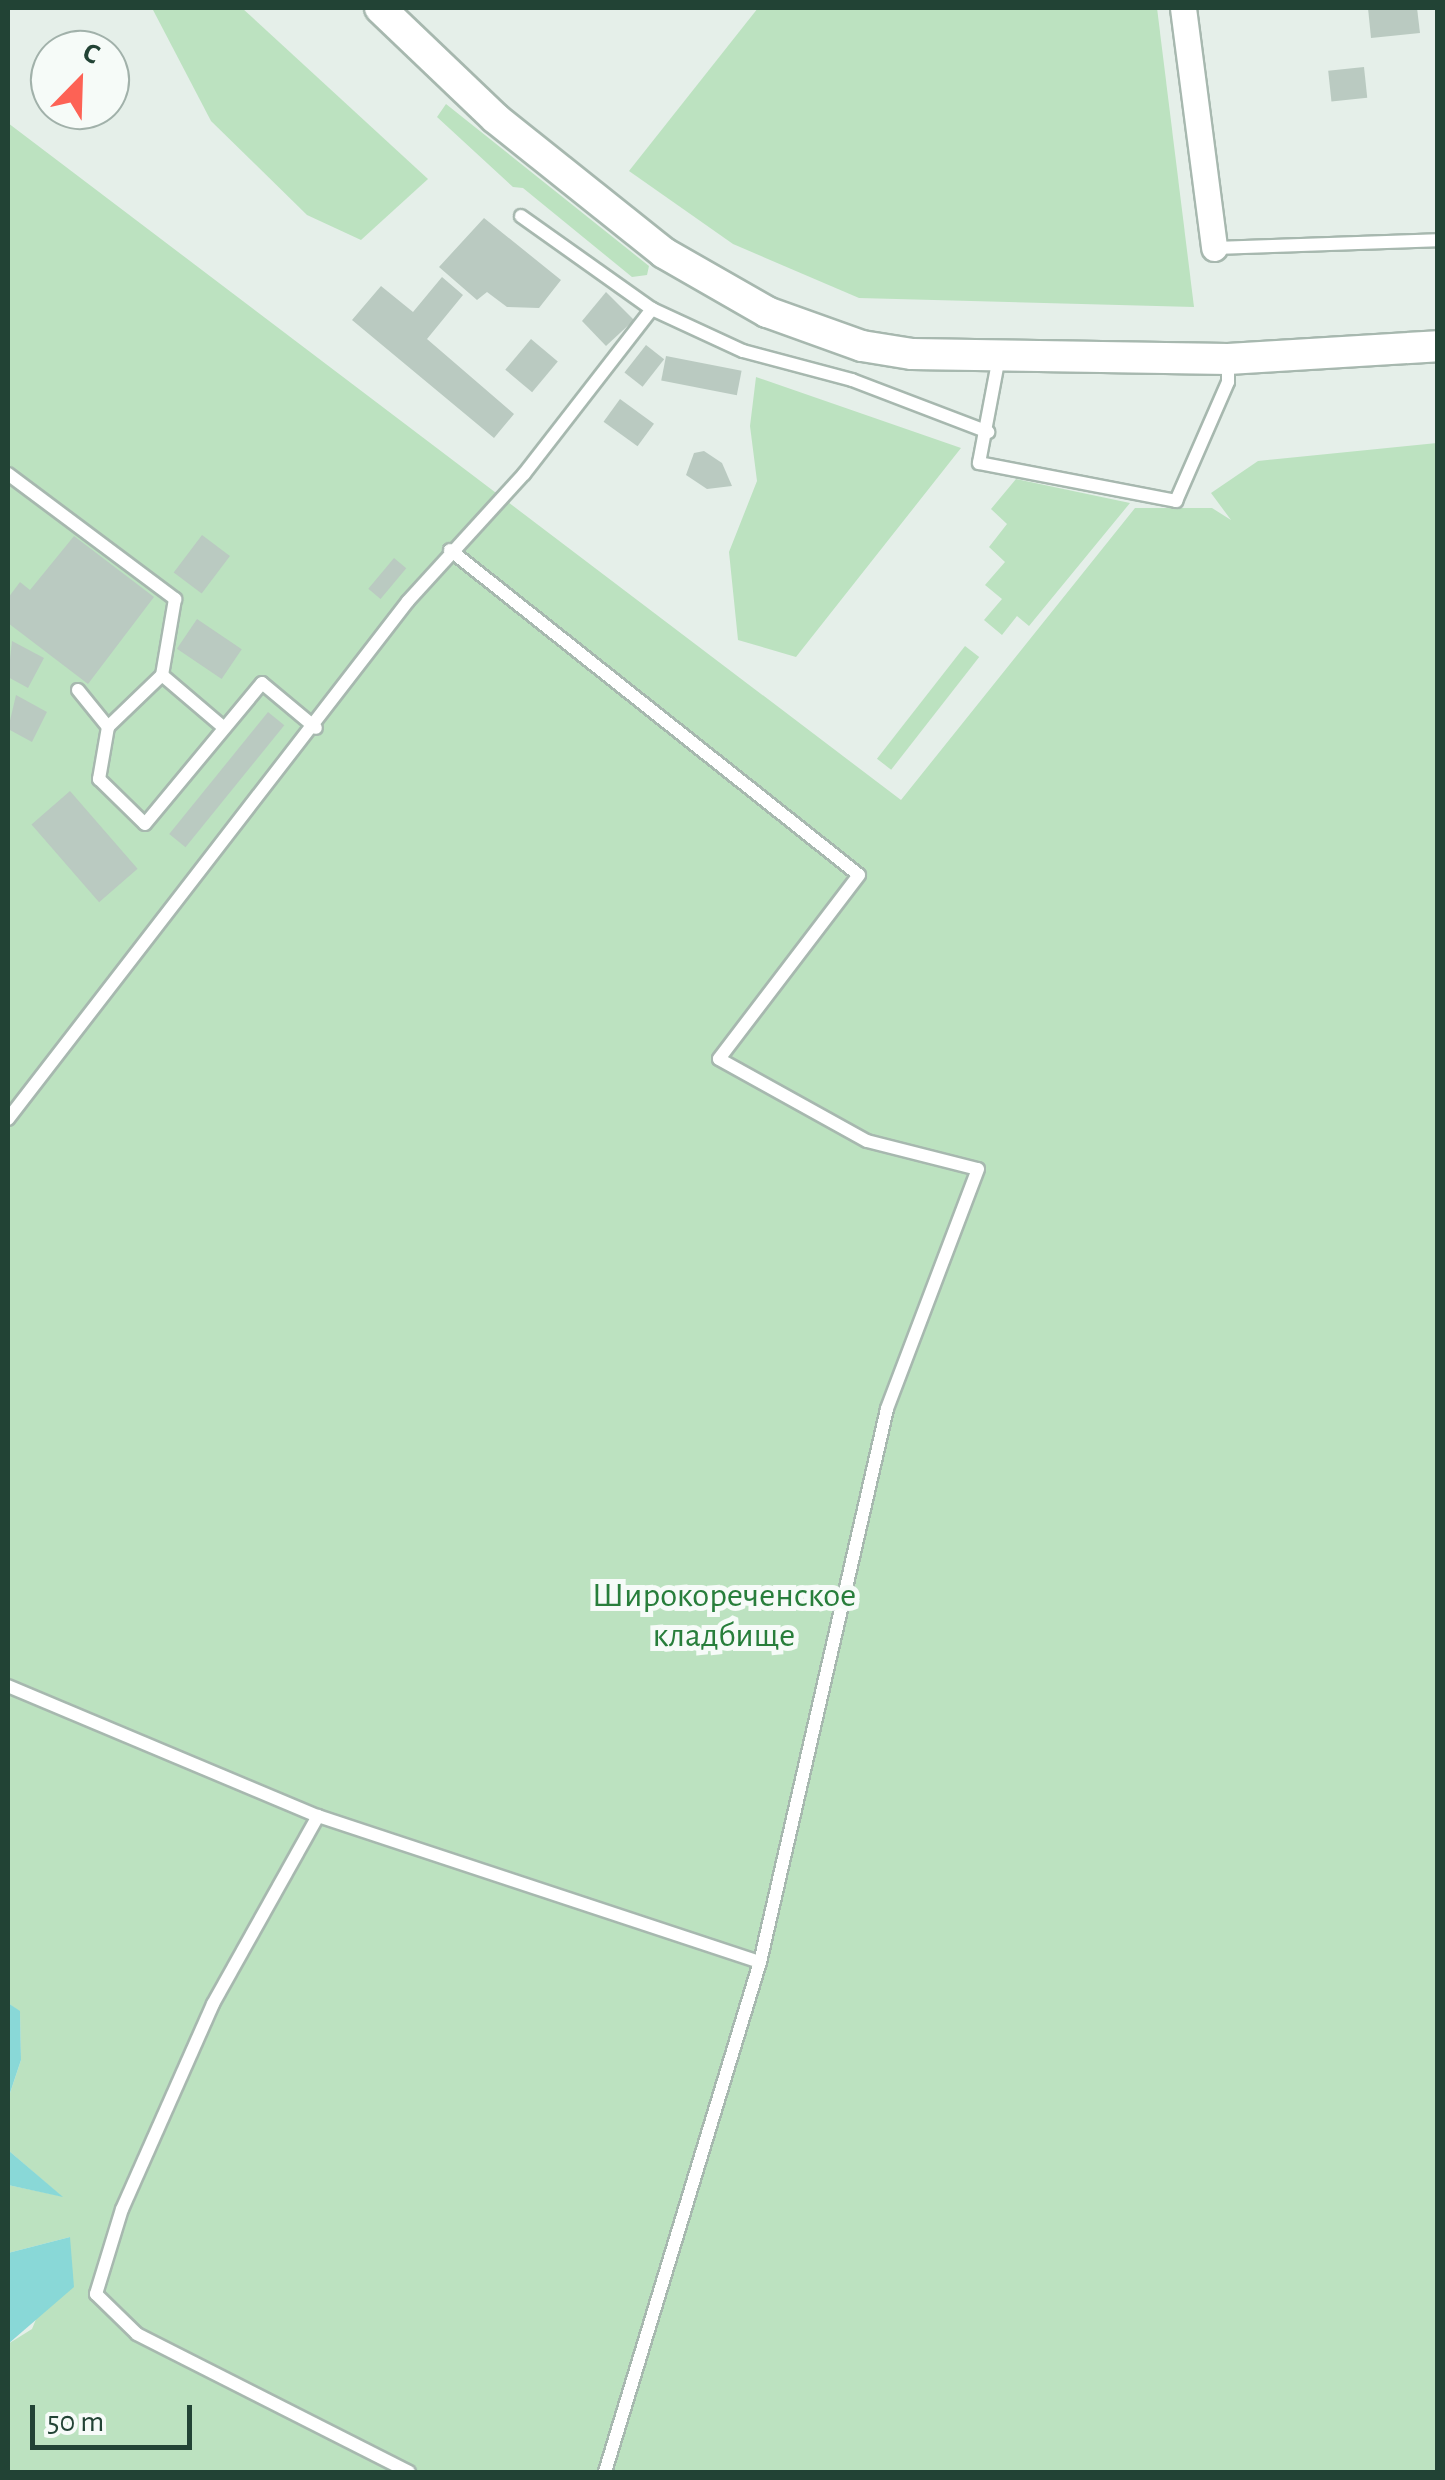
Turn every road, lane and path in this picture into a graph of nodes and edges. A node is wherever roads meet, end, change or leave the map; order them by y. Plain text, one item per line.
1 (380, 8) edge
2 (1183, 8) edge
3 (520, 216) dead end
4 (1438, 240) edge
5 (1214, 248) joint
6 (652, 309) junction
7 (1438, 346) edge
8 (999, 354) junction
9 (1228, 359) junction
10 (988, 432) junction
11 (8, 474) edge
12 (450, 550) junction
13 (162, 675) junction
14 (78, 690) dead end
15 (222, 726) junction
16 (108, 728) junction
17 (316, 728) junction
18 (8, 1119) edge
19 (8, 1686) edge
20 (318, 1816) junction
21 (760, 1962) junction
22 (409, 2472) edge
23 (605, 2472) edge

1 - 8 main road
2 - 5 street
3 - 6 lane
4 - 5 lane
6 - 10 lane
6 - 12 lane
7 - 9 main road
8 - 9 main road
8 - 10 lane
9 - 10 lane
11 - 13 lane
12 - 17 lane
12 - 21 lane
13 - 15 lane
13 - 16 lane
14 - 16 lane
15 - 16 lane
15 - 17 lane
17 - 18 lane
19 - 20 lane
20 - 21 lane
20 - 22 lane
21 - 23 lane

